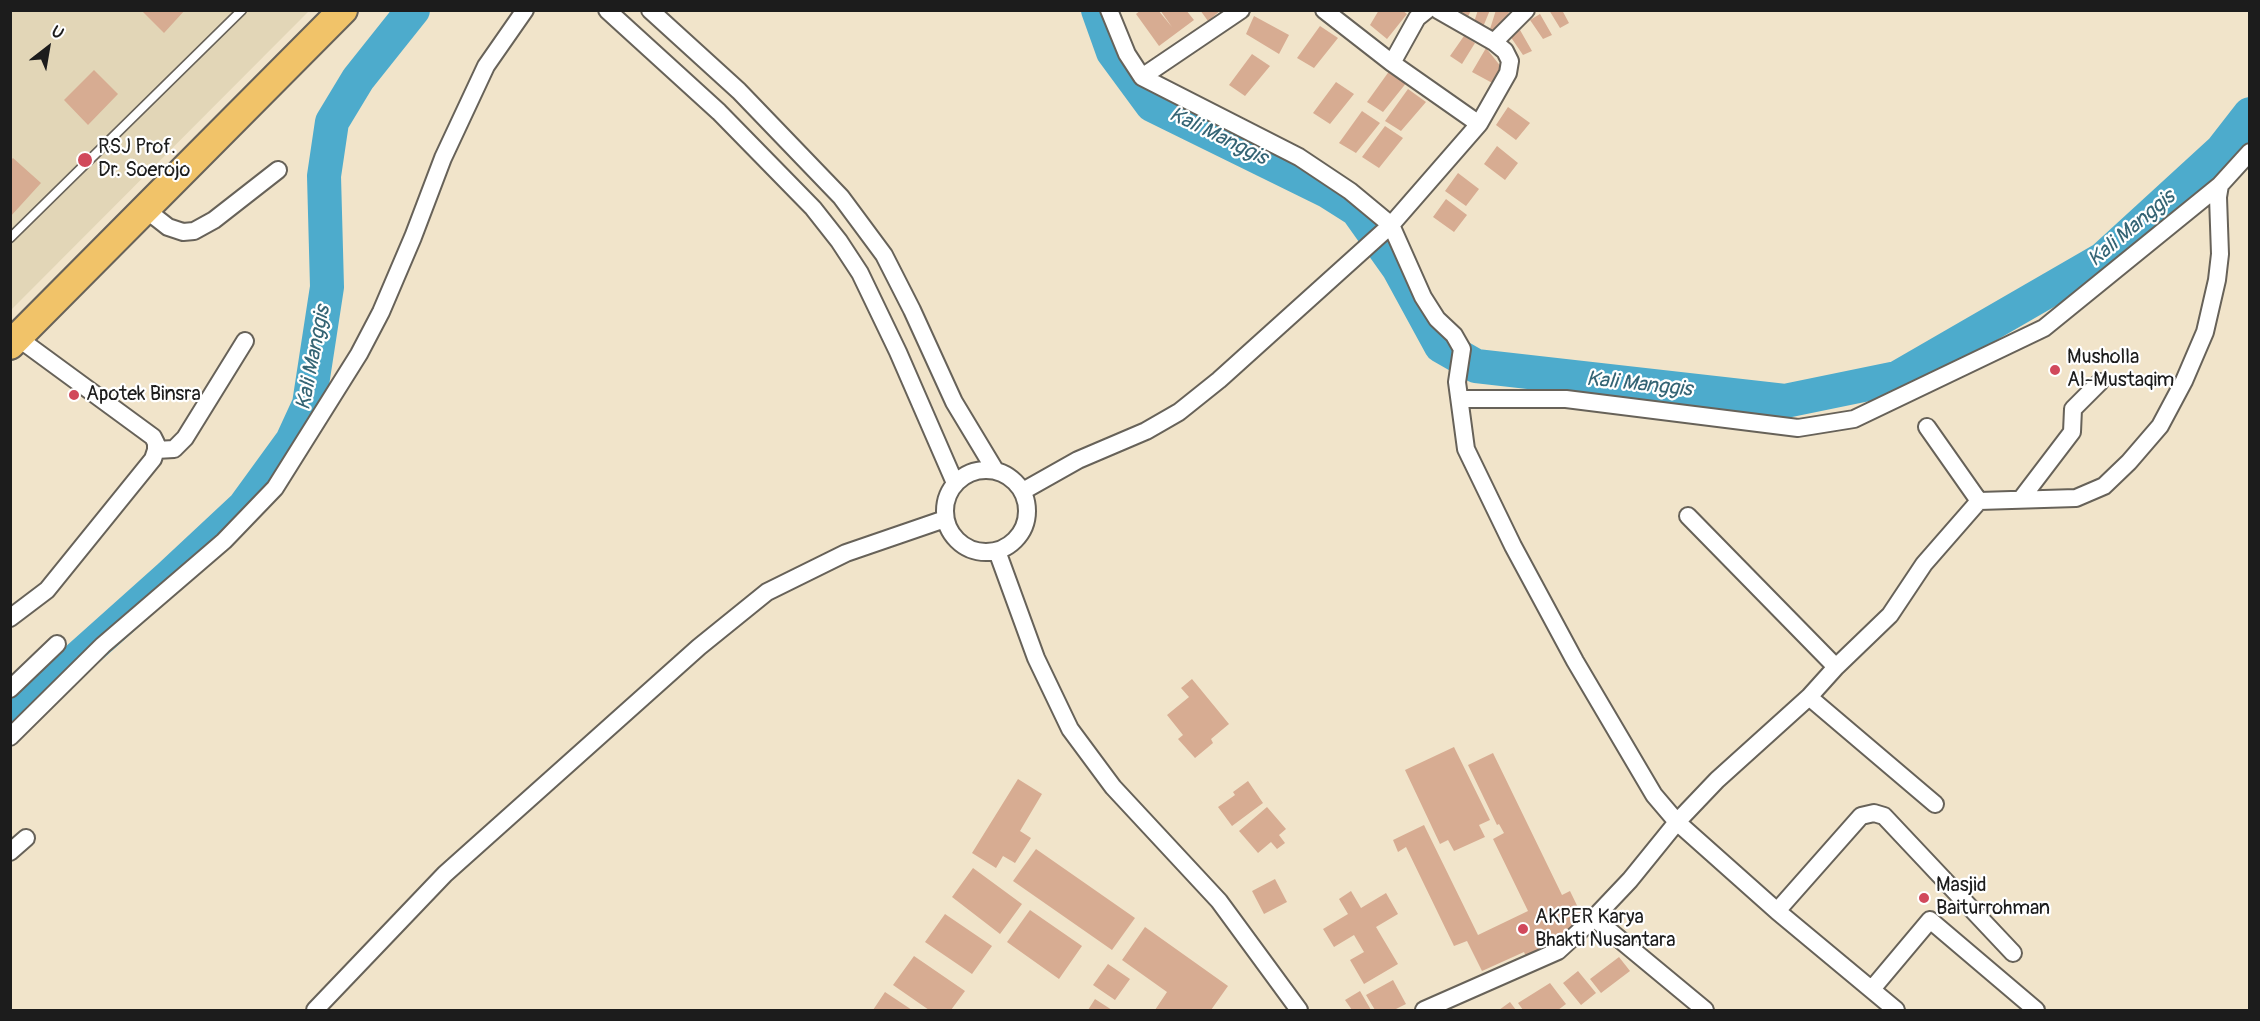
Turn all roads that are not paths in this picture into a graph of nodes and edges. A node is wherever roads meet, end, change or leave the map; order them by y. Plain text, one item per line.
1 (242, 10) edge
2 (343, 10) edge
3 (525, 10) edge
4 (607, 10) edge
5 (1109, 10) edge
6 (1241, 10) edge
7 (1324, 10) edge
8 (1427, 10) edge
9 (1438, 10) edge
10 (1526, 10) edge
11 (652, 12) edge
12 (638, 38) junction
13 (1494, 42) junction
14 (1392, 63) junction
15 (1142, 77) junction
16 (1479, 124) junction
17 (2250, 152) edge
18 (278, 170) dead end
19 (2220, 185) junction
20 (145, 209) junction
21 (1389, 227) junction
22 (10, 238) edge
23 (14, 341) edge
24 (245, 341) dead end
25 (2100, 382) dead end
26 (1460, 399) junction
27 (1927, 427) dead end
28 (156, 450) junction
29 (995, 470) junction
30 (955, 483) junction
31 (1023, 491) junction
32 (2021, 499) junction
33 (1979, 501) junction
34 (1688, 516) dead end
35 (945, 519) junction
36 (997, 551) junction
37 (10, 618) edge
38 (57, 644) dead end
39 (1836, 667) junction
40 (10, 689) edge
41 (1809, 697) junction
42 (10, 737) edge
43 (1935, 804) dead end
44 (1677, 822) junction
45 (26, 838) dead end
46 (10, 852) edge
47 (1777, 911) junction
48 (1594, 918) junction
49 (2013, 953) dead end
50 (1872, 989) junction
51 (315, 1011) edge
52 (1299, 1011) edge
53 (1424, 1011) edge
54 (1705, 1011) edge
55 (1896, 1011) edge
56 (2037, 1011) edge

1 - 22 lane
2 - 20 highway
3 - 42 street
4 - 12 street
5 - 15 street
6 - 15 street
7 - 14 street
8 - 14 street
9 - 13 street
10 - 13 street
11 - 12 street
11 - 29 street
12 - 30 street
13 - 16 street
14 - 16 street
15 - 21 street
16 - 21 street
17 - 19 street
18 - 20 street
19 - 26 street
19 - 32 street
20 - 23 highway
21 - 26 street
21 - 31 street
23 - 28 street
24 - 28 street
25 - 32 street
26 - 44 street
27 - 33 street
28 - 37 street
29 - 30 street
29 - 31 street
30 - 35 street
31 - 36 street
32 - 33 street
33 - 39 street
34 - 39 street
35 - 36 street
35 - 51 street
36 - 52 street
38 - 40 street
39 - 41 street
41 - 43 street
41 - 44 street
44 - 47 street
44 - 48 street
45 - 46 street
47 - 49 street
47 - 50 street
48 - 53 street
48 - 54 street
50 - 55 street
50 - 56 street

